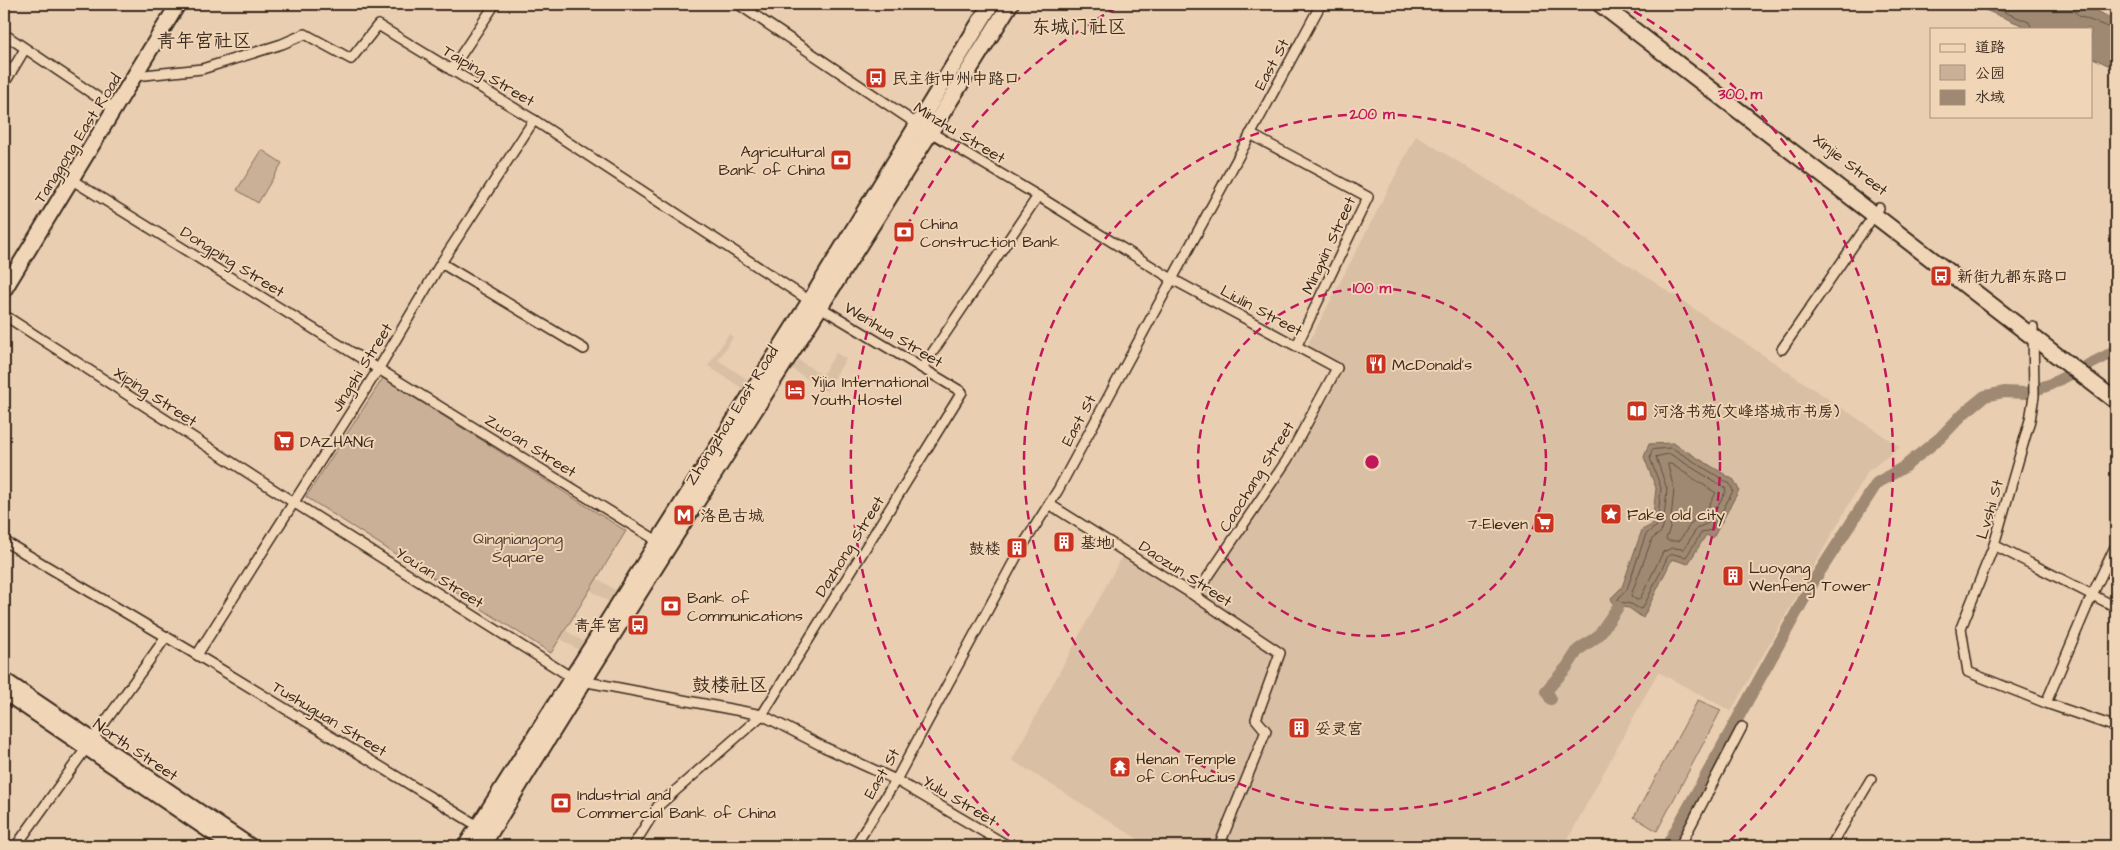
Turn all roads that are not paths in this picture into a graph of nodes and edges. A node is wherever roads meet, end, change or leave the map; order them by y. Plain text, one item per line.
1 (178, 4) edge
2 (495, 4) edge
3 (738, 4) edge
4 (991, 4) edge
5 (1010, 4) edge
6 (1321, 4) edge
7 (1600, 4) edge
8 (1616, 4) edge
9 (4, 34) edge
10 (25, 49) junction
11 (451, 70) junction
12 (135, 76) junction
13 (4, 84) edge
14 (115, 109) junction
15 (534, 120) junction
16 (917, 124) junction
17 (930, 132) junction
18 (1250, 134) junction
19 (72, 180) junction
20 (1038, 196) junction
21 (1876, 211) junction
22 (441, 262) junction
23 (1172, 278) junction
24 (4, 290) edge
25 (815, 304) junction
26 (4, 315) edge
27 (2033, 332) junction
28 (1297, 345) junction
29 (584, 349) dead end
30 (1782, 349) dead end
31 (379, 368) junction
32 (922, 368) junction
33 (1337, 368) joint
34 (2107, 385) edge
35 (962, 392) joint
36 (2116, 401) edge
37 (293, 502) junction
38 (1049, 504) junction
39 (4, 541) edge
40 (663, 544) junction
41 (1994, 545) junction
42 (2116, 545) edge
43 (2092, 595) junction
44 (1196, 596) junction
45 (2116, 607) edge
46 (166, 637) junction
47 (197, 655) junction
48 (577, 679) junction
49 (4, 680) edge
50 (4, 692) edge
51 (2046, 703) junction
52 (762, 715) junction
53 (1742, 727) dead end
54 (2116, 728) edge
55 (89, 744) junction
56 (1871, 779) dead end
57 (896, 780) junction
58 (478, 826) junction
59 (16, 846) edge
60 (232, 846) edge
61 (250, 846) edge
62 (466, 846) edge
63 (482, 846) edge
64 (633, 846) edge
65 (855, 846) edge
66 (1008, 846) edge
67 (1219, 846) edge
68 (1680, 846) edge
69 (1831, 846) edge

1 - 12 street, Tanggong East Road
2 - 11 street
3 - 16 street, Minzhu Street
4 - 16 main road, Zhongzhou East Road
5 - 17 main road, Zhongzhou East Road
6 - 18 street, East St
7 - 21 main road
8 - 21 main road, Xinjie Street
9 - 10 street
10 - 13 street
10 - 14 street
11 - 12 street, Taiping Street
11 - 15 street, Taiping Street
12 - 14 street, Tanggong East Road
14 - 19 street, Tanggong East Road
15 - 22 street, Jingshi Street
15 - 25 street, Taiping Street
16 - 17 street, Minzhu Street
16 - 25 main road, Zhongzhou East Road
17 - 20 street, Minzhu Street
17 - 25 main road, Zhongzhou East Road
18 - 23 street, East St
18 - 28 street, Mingxin Street
19 - 24 street, Tanggong East Road
19 - 31 street, Dongping Street
20 - 23 street, Minzhu Street
20 - 32 street
21 - 27 main road, Xinjie Street
21 - 30 street
22 - 29 street
22 - 31 street, Jingshi Street
23 - 28 street, Liulin Street
23 - 38 street, East St
25 - 32 street, Wenhua Street
25 - 40 main road, Zhongzhou East Road
26 - 37 street, Xiping Street
27 - 34 main road, Xinjie Street
27 - 41 street, Lvshi St
28 - 33 street, Liulin Street
31 - 37 street, Jingshi Street
31 - 40 street, Zuo'an Street
32 - 35 street, Wenhua Street
33 - 44 street, Caochang Street
34 - 36 main road, Xinjie Street
35 - 52 street, Dazhong Street
37 - 47 street, Jingshi Street
37 - 48 street, You'an Street
38 - 44 street, Daozun Street
38 - 57 street, East St
39 - 46 street, Tushuguan Street
40 - 48 main road, Zhongzhou East Road
41 - 43 street
41 - 51 street, Lvshi St
42 - 43 street
43 - 45 street
43 - 51 street
44 - 67 street, Daozun Street
46 - 47 street, Tushuguan Street
46 - 55 street
47 - 58 street, Tushuguan Street
48 - 52 street, Yulu Street
48 - 58 main road, Zhongzhou East Road
48 - 63 main road, Zhongzhou East Road
49 - 55 street, North Street
50 - 55 street, North Street
51 - 54 street
52 - 57 street, Yulu Street
52 - 64 street, Dazhong Street
53 - 68 street
55 - 59 street
55 - 60 street, North Street
55 - 61 street, North Street
56 - 69 street
57 - 65 street, East St
57 - 66 street, Yulu Street
58 - 62 main road, Zhongzhou East Road

